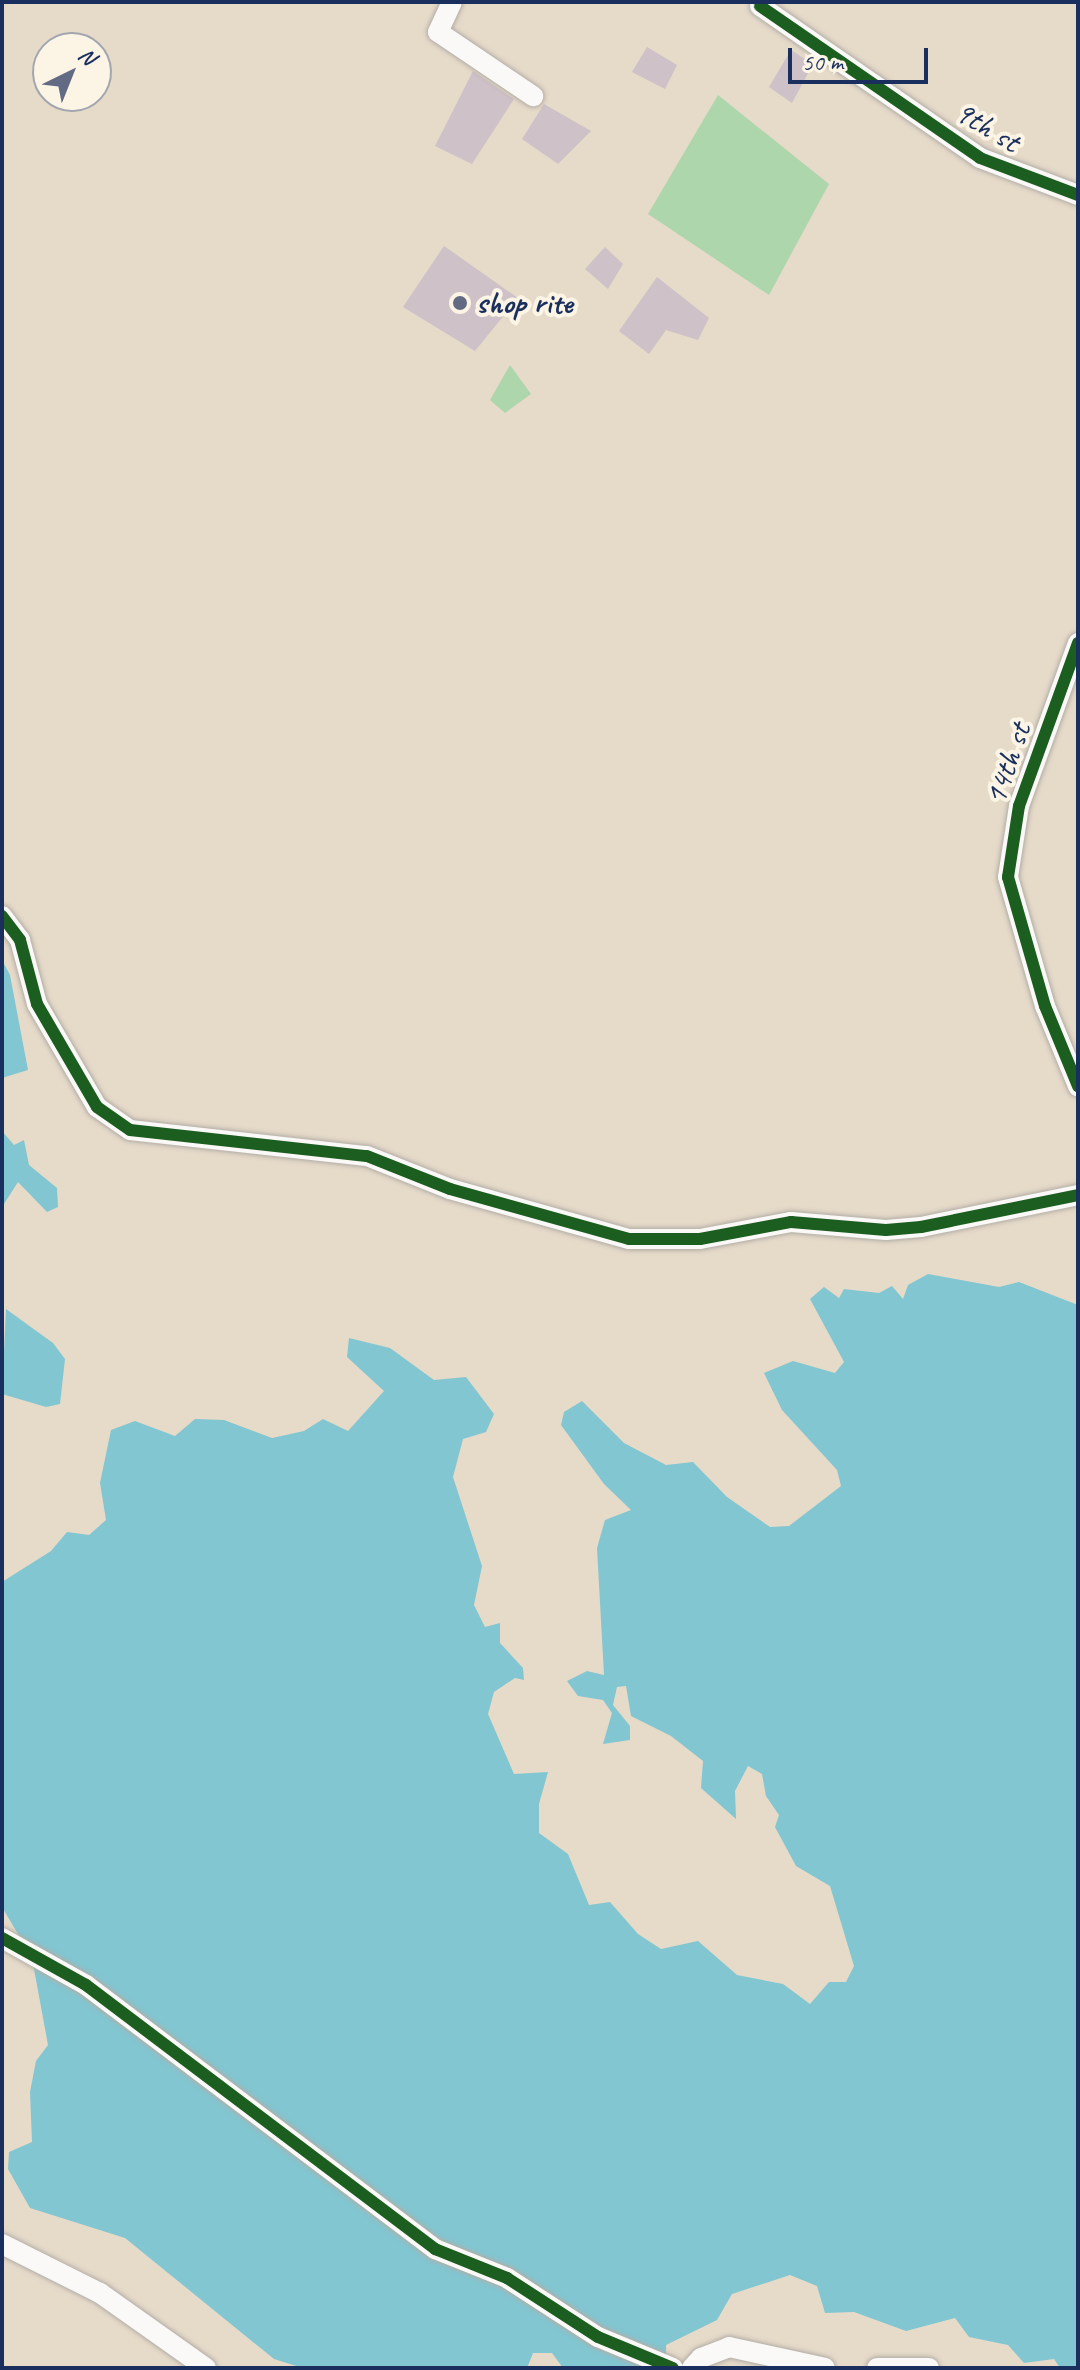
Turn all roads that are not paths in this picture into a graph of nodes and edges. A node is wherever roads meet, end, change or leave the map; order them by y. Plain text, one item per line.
1 (452, 2) edge
2 (760, 6) dead end
3 (533, 96) dead end
4 (1078, 195) edge
5 (1078, 643) edge
6 (2, 916) edge
7 (1056, 1031) junction
8 (1078, 1038) edge
9 (1078, 1086) edge
10 (1078, 1195) edge
11 (2, 1938) edge
12 (2, 2244) edge
13 (206, 2368) edge
14 (673, 2368) edge
15 (692, 2368) edge
16 (825, 2368) edge
17 (877, 2368) edge
18 (929, 2368) edge

1 - 3 street
2 - 4 street, 9th st
5 - 7 street, 14th st
6 - 10 street
7 - 8 street
7 - 9 street, 14th st
11 - 14 street
12 - 13 street
15 - 16 street
17 - 18 street

